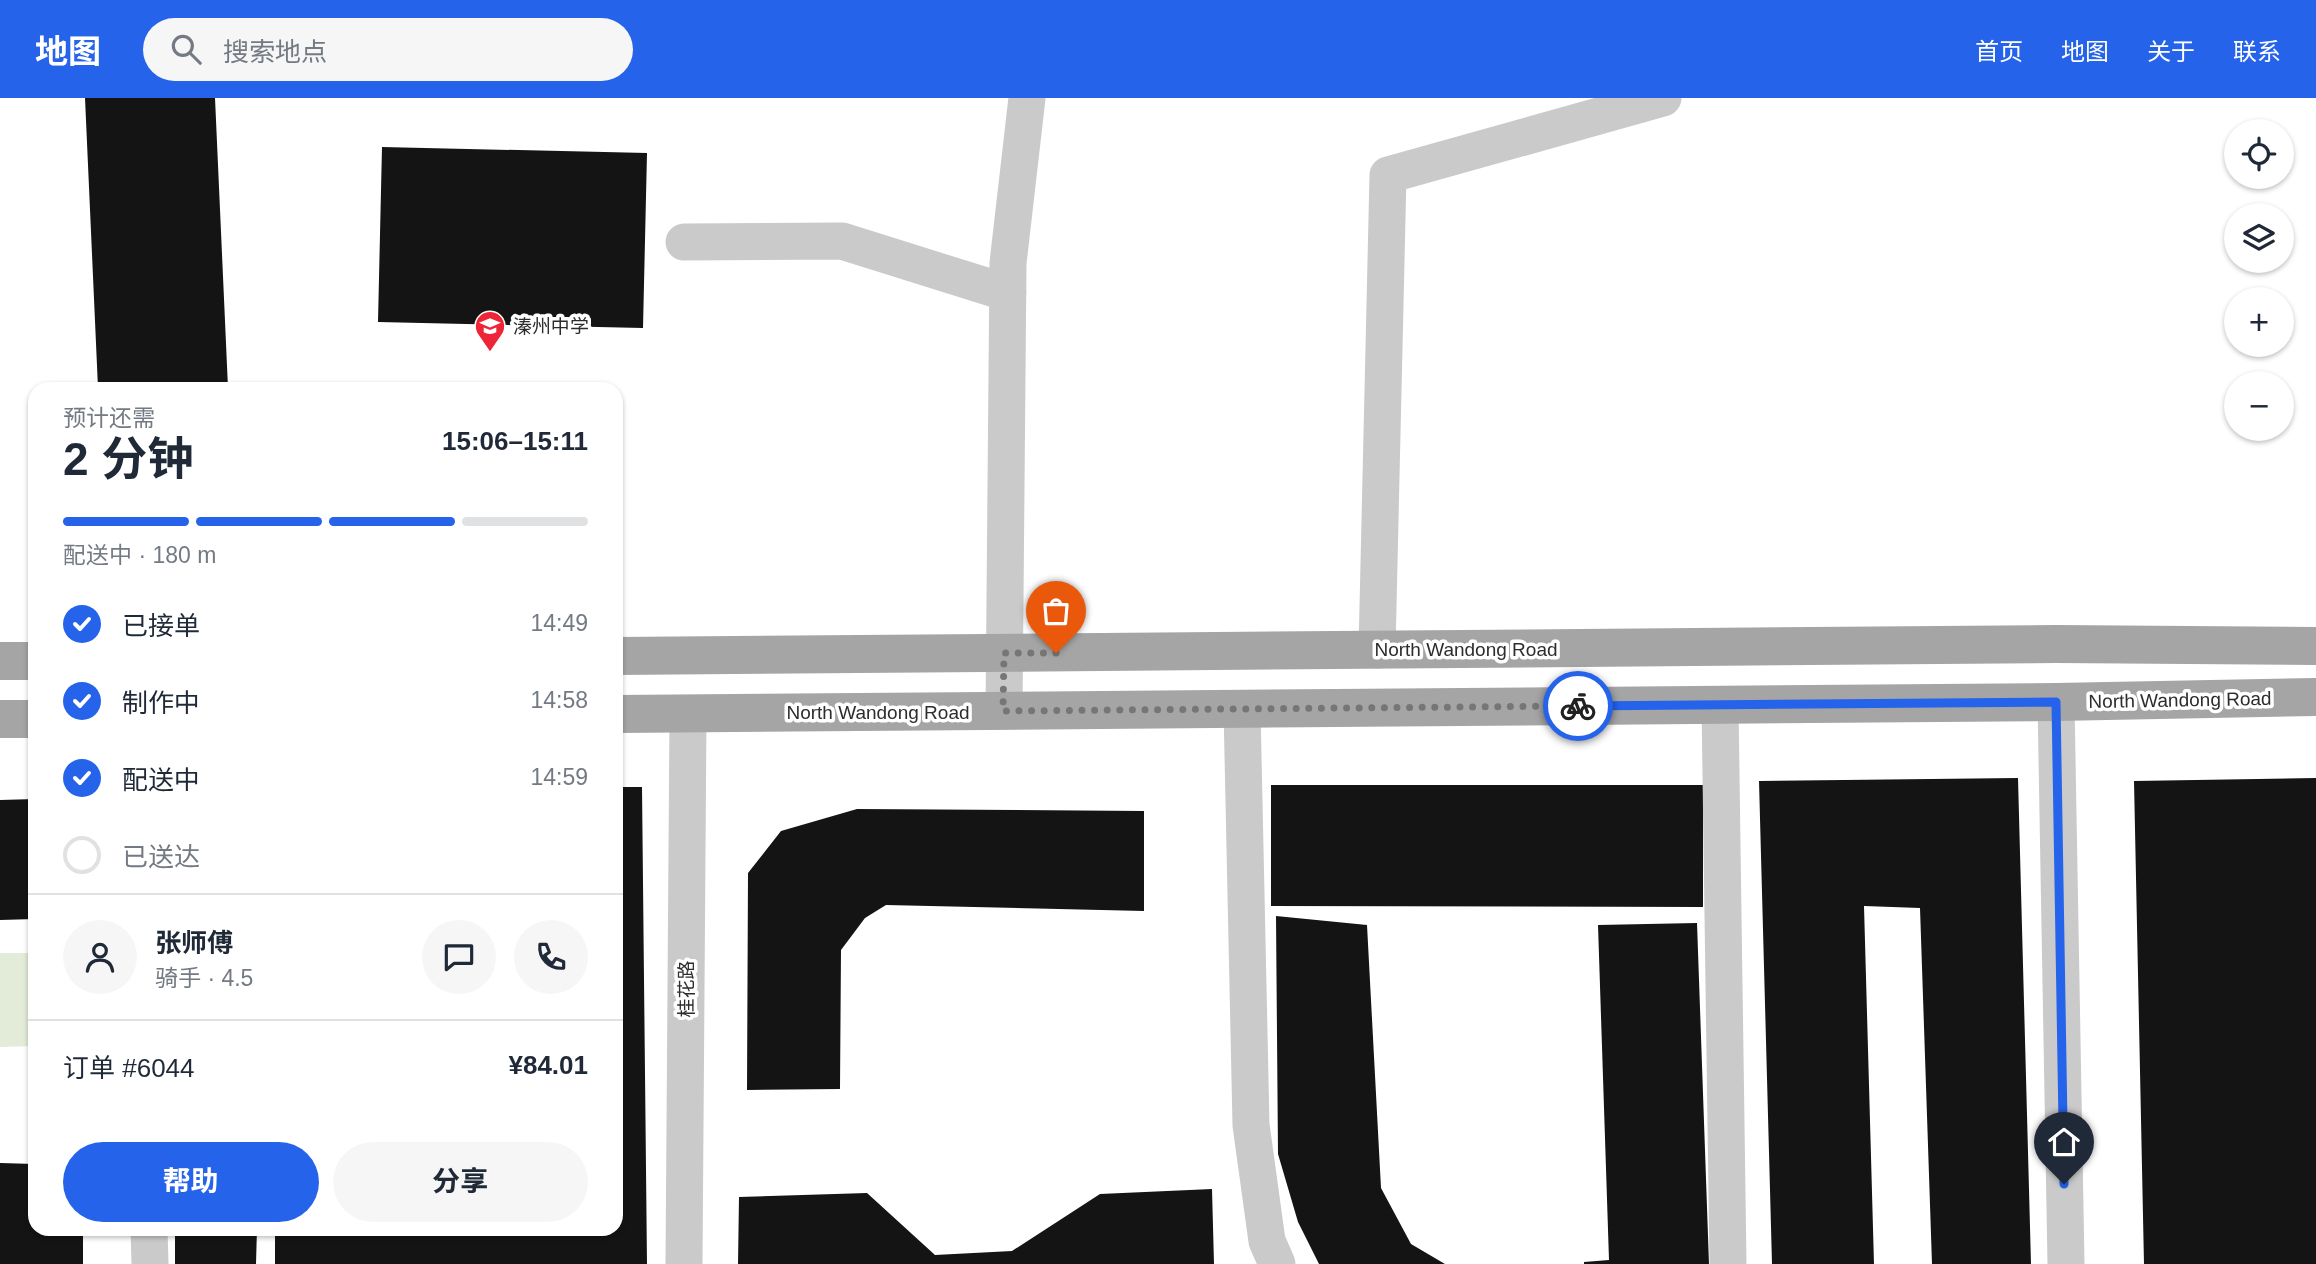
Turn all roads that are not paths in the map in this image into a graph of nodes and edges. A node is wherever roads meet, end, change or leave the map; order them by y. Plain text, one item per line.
1 (1027, 98) edge
2 (1663, 98) edge
3 (684, 242) dead end
4 (1008, 293) junction
5 (2316, 646) edge
6 (1377, 650) junction
7 (1004, 653) junction
8 (623, 656) edge
9 (0, 661) edge
10 (28, 661) edge
11 (2316, 697) edge
12 (2056, 702) junction
13 (1720, 705) junction
14 (1242, 709) junction
15 (1003, 711) junction
16 (623, 714) edge
17 (688, 714) junction
18 (0, 719) edge
19 (28, 719) edge
20 (149, 1236) edge
21 (150, 1264) edge
22 (684, 1264) edge
23 (1277, 1264) edge
24 (1728, 1264) edge
25 (2066, 1264) edge

1 - 4 street
2 - 6 street
3 - 4 street
4 - 7 street
5 - 6 main road, North Wandong Road
6 - 7 main road, North Wandong Road
7 - 8 main road, North Wandong Road
7 - 15 street
9 - 10 main road
11 - 12 main road, North Wandong Road
12 - 13 main road, North Wandong Road
12 - 25 street
13 - 14 main road, North Wandong Road
13 - 24 street
14 - 15 main road, North Wandong Road
14 - 23 street
15 - 17 main road, North Wandong Road
16 - 17 main road, North Wandong Road
17 - 22 street, 桂花路
18 - 19 main road
20 - 21 street

